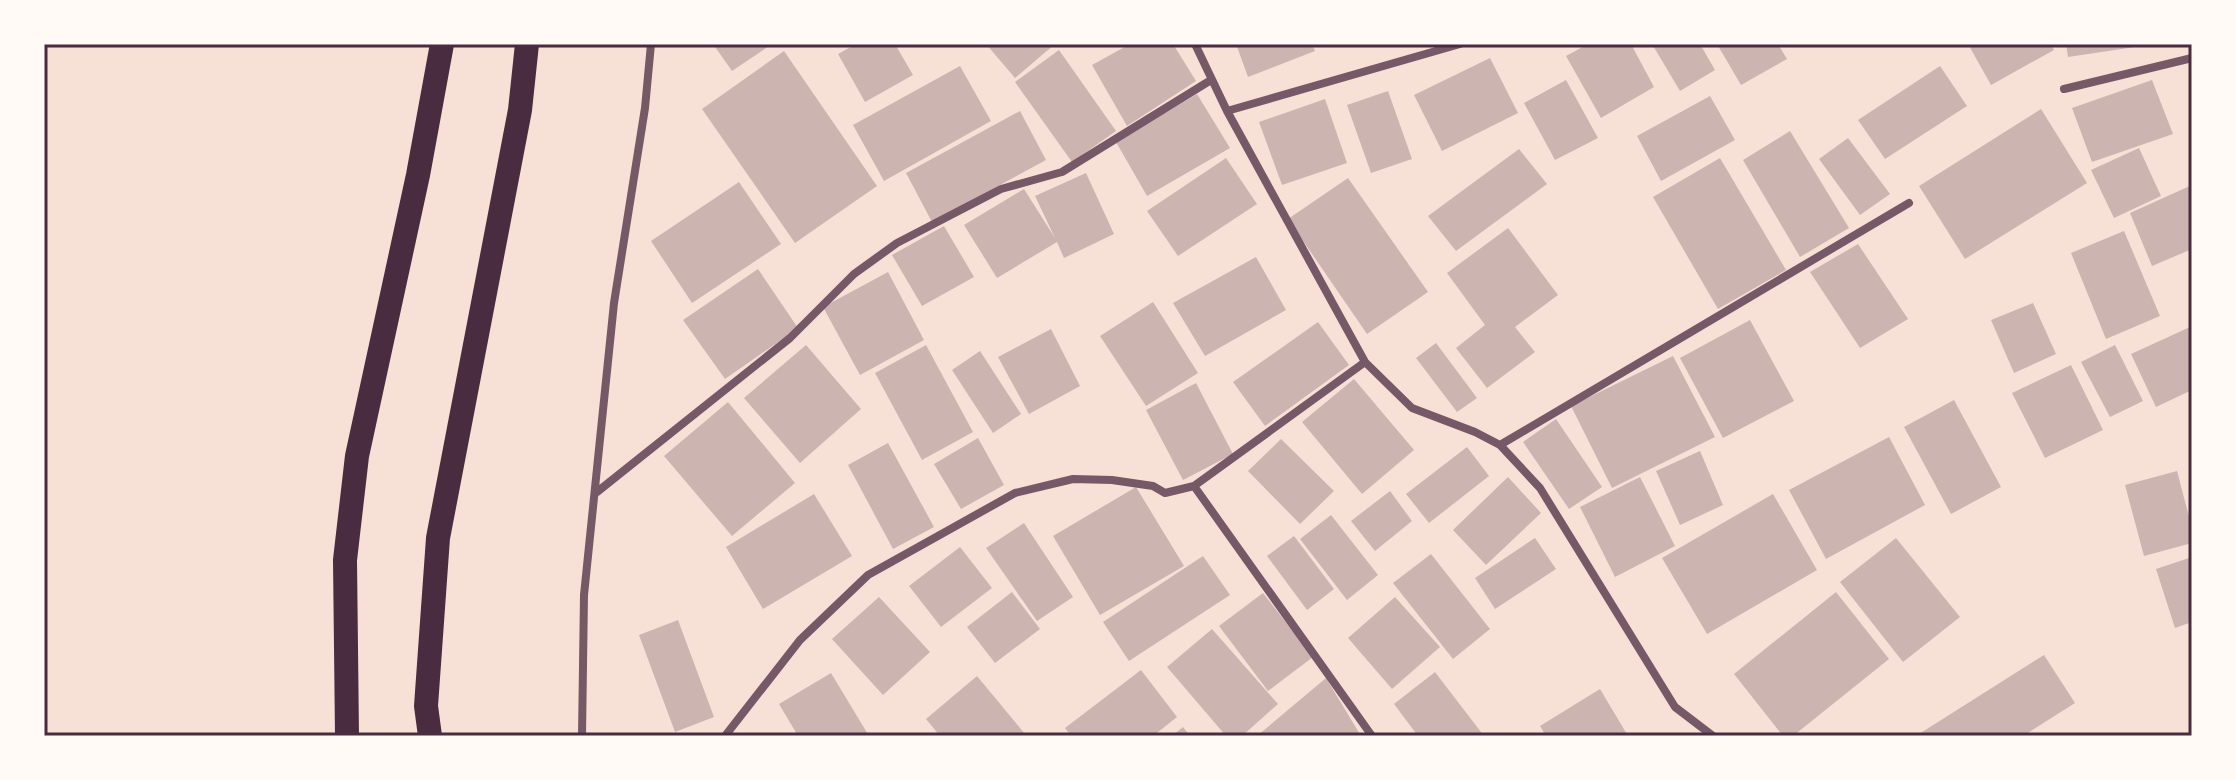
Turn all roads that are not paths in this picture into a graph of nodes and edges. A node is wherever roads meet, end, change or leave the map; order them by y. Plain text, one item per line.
1 (442, 44) edge
2 (527, 44) edge
3 (651, 44) edge
4 (1195, 44) edge
5 (1460, 44) edge
6 (2192, 58) edge
7 (1211, 80) junction
8 (2064, 89) dead end
9 (1227, 111) junction
10 (1909, 203) dead end
11 (1365, 362) junction
12 (1500, 445) junction
13 (1194, 486) junction
14 (597, 492) junction
15 (347, 736) edge
16 (430, 736) edge
17 (582, 736) edge
18 (725, 736) edge
19 (1372, 736) edge
20 (1713, 736) edge

1 - 15 highway
2 - 16 highway
3 - 14 street
4 - 7 street
5 - 9 street
6 - 8 street
7 - 9 street
7 - 14 street
9 - 11 street
10 - 12 street
11 - 12 street
11 - 13 street
12 - 20 street
13 - 18 street
13 - 19 street
14 - 17 street

